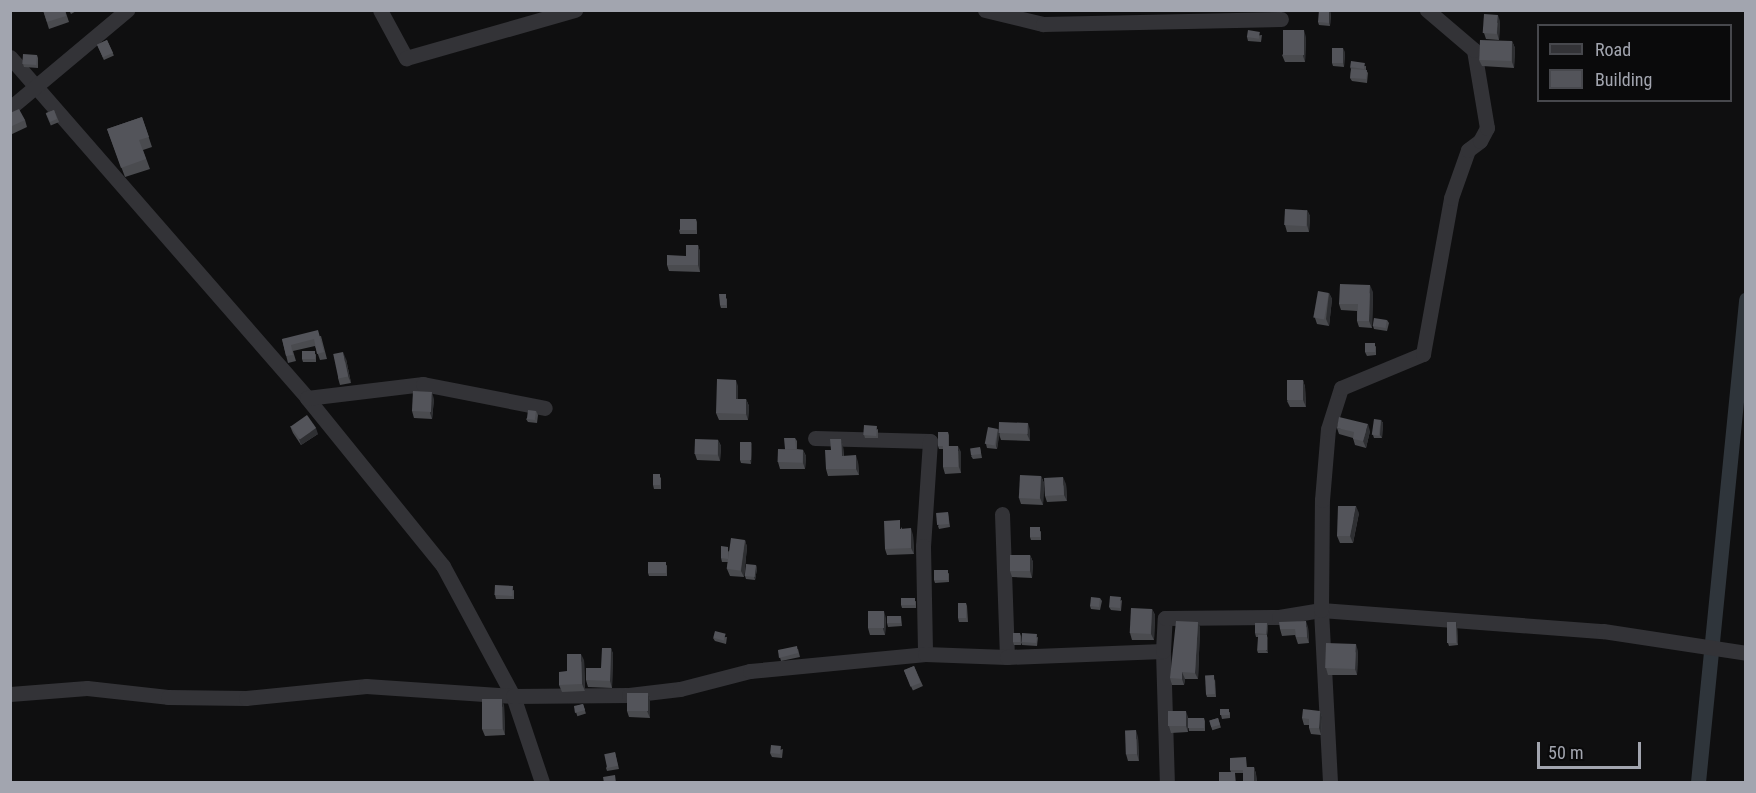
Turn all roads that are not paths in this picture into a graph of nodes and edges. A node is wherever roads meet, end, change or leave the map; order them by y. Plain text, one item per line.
1 (127, 10) edge
2 (380, 10) edge
3 (575, 10) edge
4 (985, 10) edge
5 (1427, 10) edge
6 (1281, 19) dead end
7 (10, 57) edge
8 (36, 87) junction
9 (10, 108) edge
10 (307, 398) junction
11 (545, 408) dead end
12 (815, 438) dead end
13 (1002, 514) dead end
14 (1321, 610) junction
15 (1163, 651) junction
16 (1743, 653) edge
17 (926, 654) junction
18 (1007, 657) junction
19 (10, 694) edge
20 (513, 696) junction
21 (542, 783) edge
22 (1167, 783) edge
23 (1330, 783) edge

1 - 8 street
2 - 3 street
4 - 6 street
5 - 14 street
7 - 8 street
8 - 9 street
8 - 10 street
10 - 11 street
10 - 20 street
12 - 17 street
13 - 18 street
14 - 15 street
14 - 16 street
14 - 23 street
15 - 18 street
15 - 22 street
17 - 18 street
17 - 20 street
19 - 20 street
20 - 21 street

